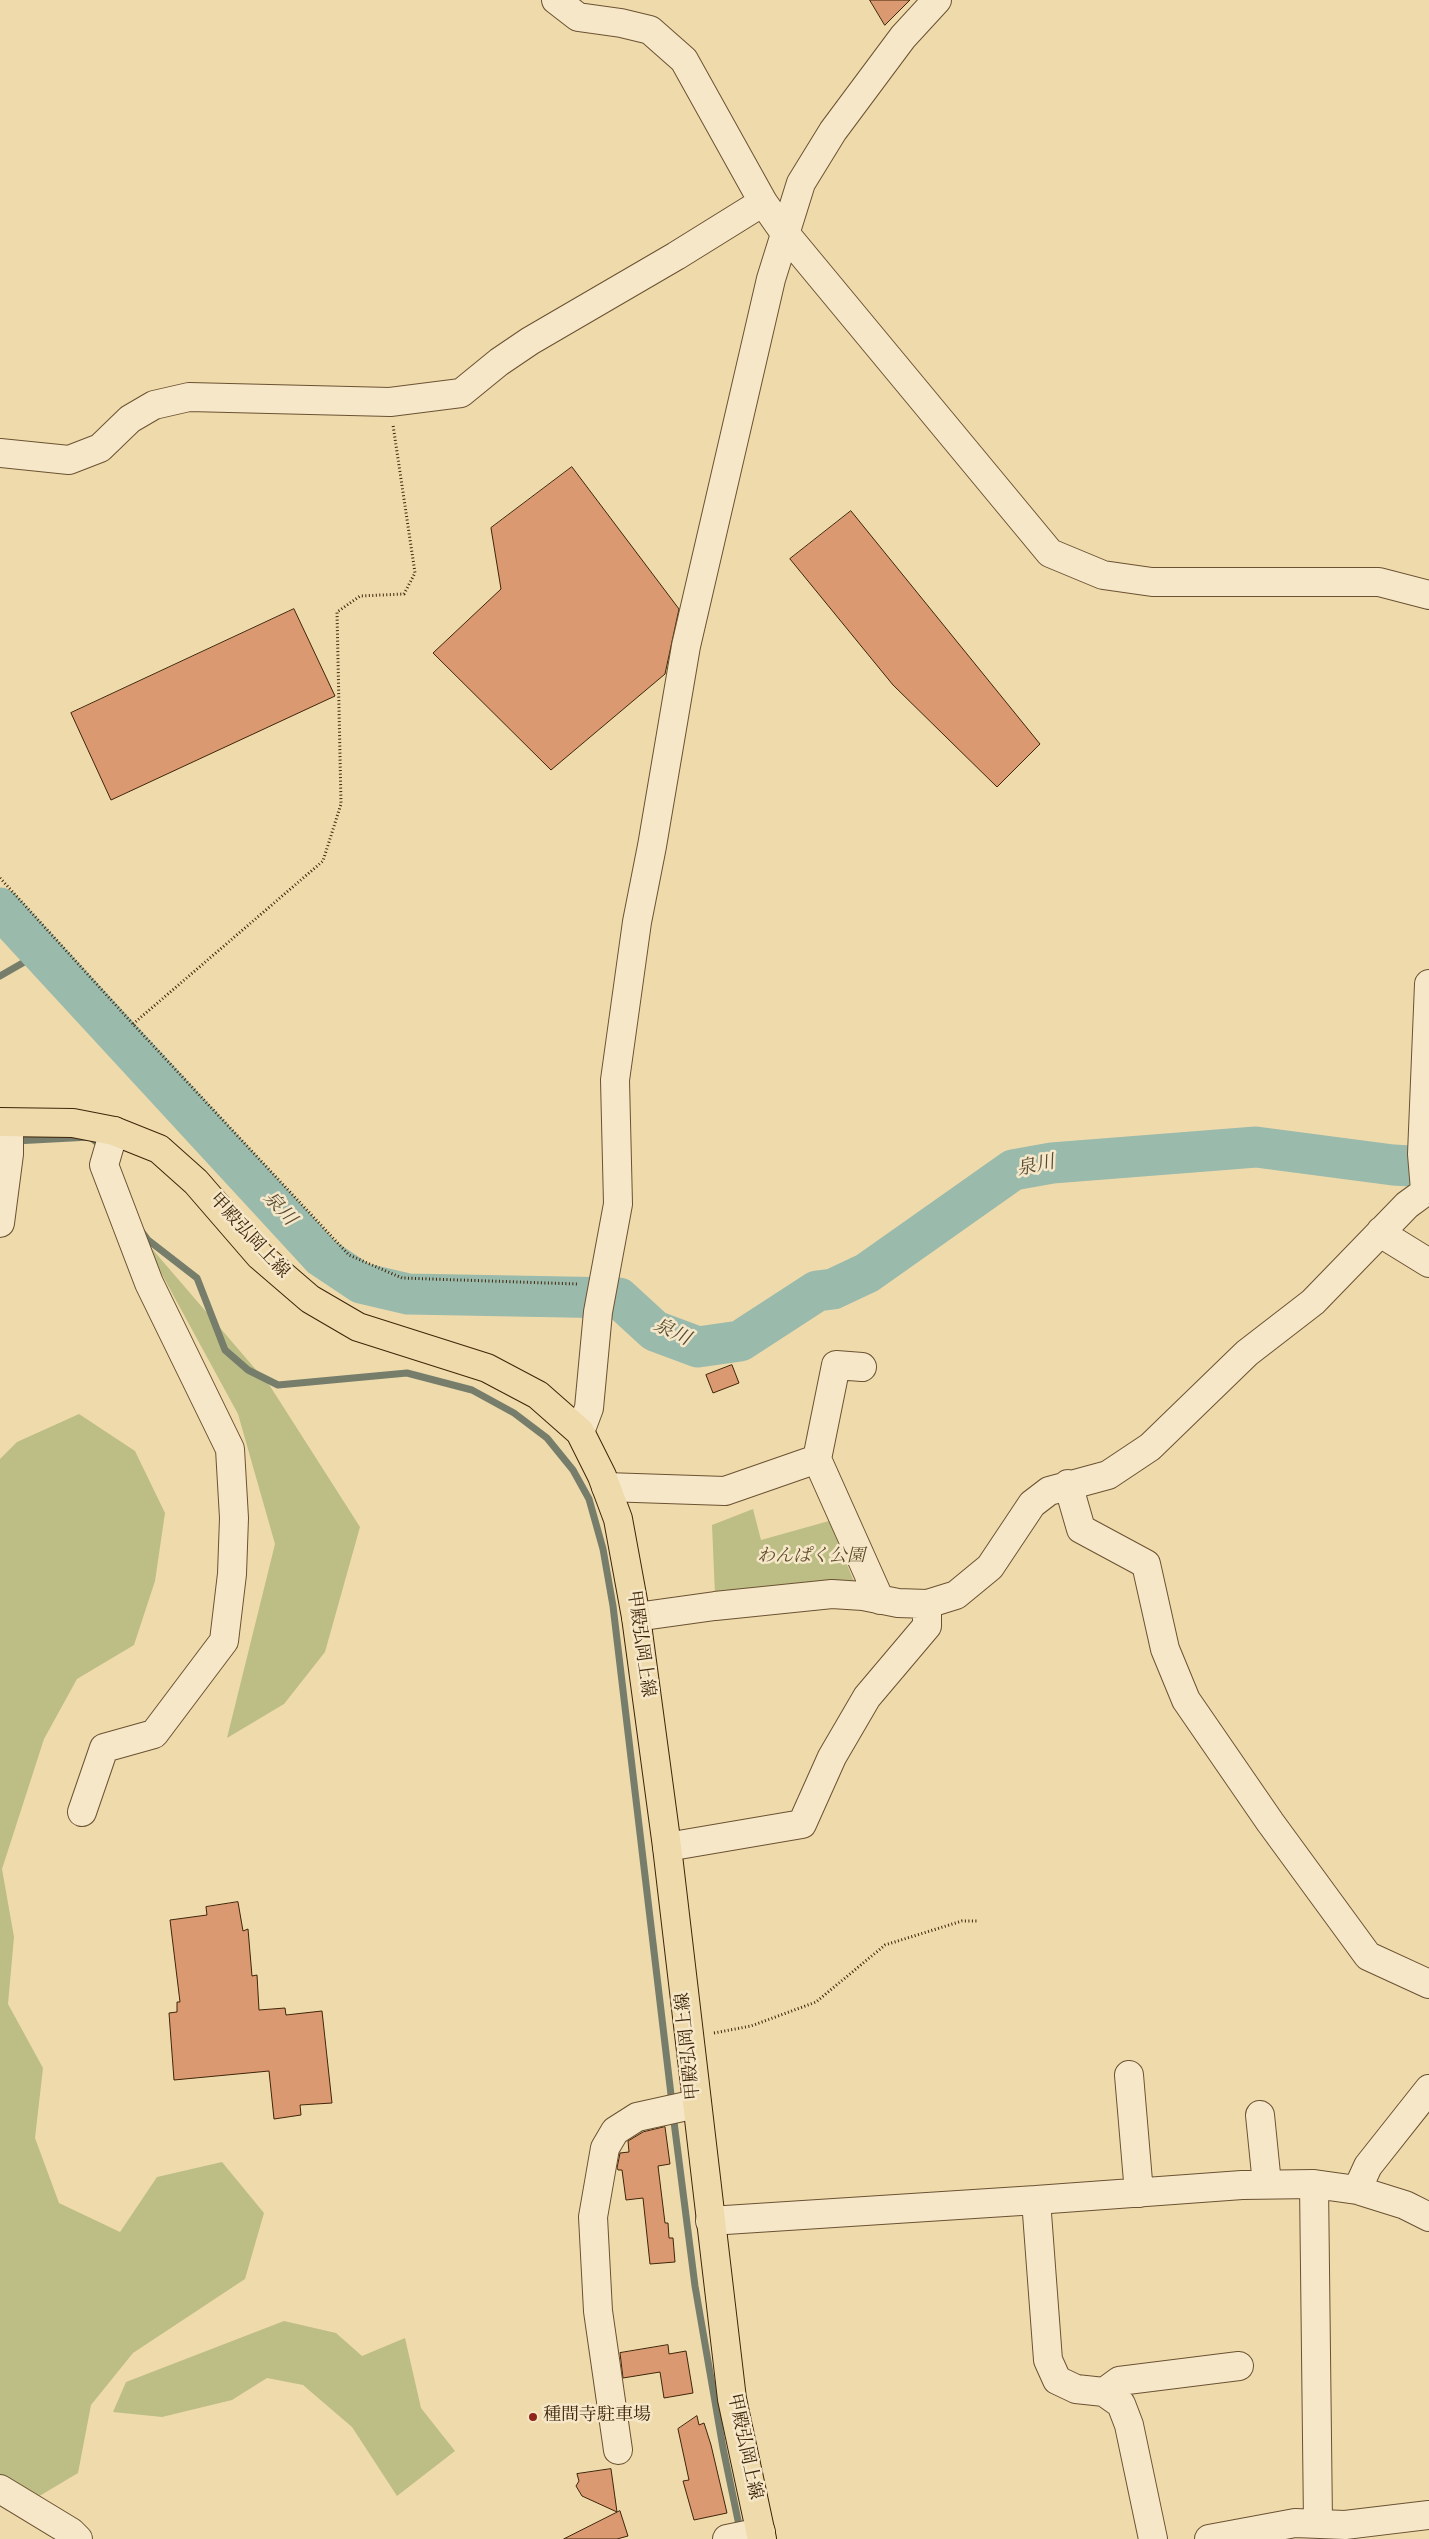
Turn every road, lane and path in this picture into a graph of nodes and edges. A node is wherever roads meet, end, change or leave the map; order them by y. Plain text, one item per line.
1 (556, 0) edge
2 (937, 0) edge
3 (763, 202) junction
4 (784, 232) junction
5 (390, 402) junction
6 (0, 453) edge
7 (1429, 594) edge
8 (0, 878) edge
9 (1429, 984) edge
10 (133, 1024) junction
11 (114, 1131) junction
12 (6, 1134) edge
13 (1425, 1178) edge
14 (0, 1223) edge
15 (1381, 1231) junction
16 (1429, 1263) edge
17 (603, 1285) junction
18 (862, 1367) dead end
19 (580, 1432) junction
20 (817, 1459) junction
21 (1068, 1484) junction
22 (606, 1487) junction
23 (880, 1600) junction
24 (927, 1604) junction
25 (636, 1617) junction
26 (82, 1812) dead end
27 (667, 1848) junction
28 (978, 1921) dead end
29 (1429, 1984) edge
30 (689, 2038) junction
31 (1129, 2075) dead end
32 (1429, 2089) edge
33 (685, 2106) junction
34 (1260, 2114) dead end
35 (1267, 2184) junction
36 (1314, 2184) junction
37 (1358, 2190) junction
38 (1139, 2193) junction
39 (1036, 2200) junction
40 (1429, 2217) edge
41 (710, 2221) junction
42 (1239, 2366) dead end
43 (1104, 2392) junction
44 (618, 2450) dead end
45 (0, 2489) edge
46 (1429, 2515) edge
47 (1318, 2524) junction
48 (746, 2537) edge
49 (78, 2539) edge
50 (1153, 2539) edge
51 (1209, 2539) edge

1 - 3 street
2 - 4 street
3 - 4 street
3 - 5 street
4 - 7 street
4 - 17 street
5 - 6 street
5 - 10 path
8 - 10 path
9 - 13 street
10 - 17 path
11 - 12 main road, 甲殿弘岡上線
11 - 19 main road, 甲殿弘岡上線
11 - 26 street
12 - 14 street
13 - 15 street
15 - 16 street
15 - 21 street
17 - 19 street
18 - 20 street
19 - 22 main road, 甲殿弘岡上線
20 - 22 street
20 - 23 street
21 - 24 street
21 - 29 street
22 - 25 main road, 甲殿弘岡上線
23 - 24 street
23 - 25 street
24 - 27 street
25 - 27 main road, 甲殿弘岡上線
27 - 30 main road, 甲殿弘岡上線
28 - 30 path
30 - 33 main road, 甲殿弘岡上線
31 - 38 street
32 - 37 street
33 - 41 main road, 甲殿弘岡上線
33 - 44 street
34 - 35 street
35 - 36 street
35 - 38 street
36 - 37 street
36 - 47 street
37 - 40 street
38 - 39 street
39 - 41 street
39 - 43 street
41 - 48 main road, 甲殿弘岡上線
42 - 43 street
43 - 50 street
45 - 49 street
46 - 47 street
47 - 51 street

